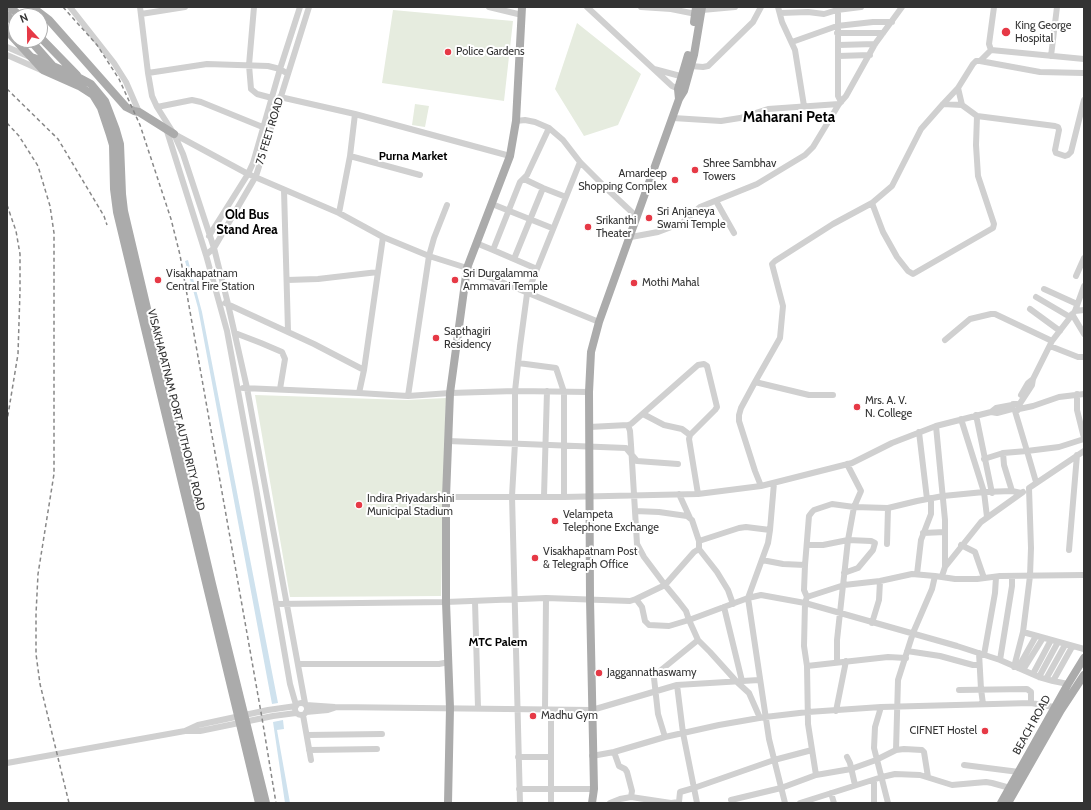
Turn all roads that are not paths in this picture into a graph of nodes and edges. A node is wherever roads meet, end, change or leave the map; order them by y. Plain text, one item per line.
1 (32, 7) edge
2 (70, 7) edge
3 (185, 7) edge
4 (254, 7) edge
5 (300, 7) edge
6 (309, 7) edge
7 (489, 7) edge
8 (587, 7) edge
9 (641, 7) edge
10 (735, 7) edge
11 (760, 7) edge
12 (861, 7) edge
13 (902, 7) edge
14 (994, 7) edge
15 (1057, 7) edge
16 (171, 8) edge
17 (671, 8) edge
18 (158, 9) edge
19 (699, 9) edge
20 (838, 9) edge
21 (141, 10) edge
22 (779, 10) edge
23 (522, 11) edge
24 (892, 22) junction
25 (837, 30) junction
26 (7, 31) edge
27 (883, 34) junction
28 (792, 42) junction
29 (838, 44) junction
30 (875, 44) junction
31 (48, 45) edge
32 (7, 47) edge
33 (37, 48) edge
34 (991, 50) junction
35 (7, 55) edge
36 (870, 55) junction
37 (838, 56) junction
38 (1051, 56) junction
39 (31, 57) junction
40 (1084, 59) edge
41 (980, 61) junction
42 (249, 65) junction
43 (53, 66) junction
44 (691, 66) junction
45 (280, 69) junction
46 (653, 69) junction
47 (43, 70) junction
48 (148, 72) junction
49 (1084, 73) edge
50 (288, 74) junction
51 (684, 77) junction
52 (80, 78) junction
53 (958, 88) junction
54 (681, 90) junction
55 (280, 97) junction
56 (272, 98) junction
57 (1084, 100) edge
58 (840, 103) junction
59 (943, 104) junction
60 (962, 105) junction
61 (804, 106) junction
62 (157, 107) junction
63 (139, 112) junction
64 (355, 114) junction
65 (978, 116) junction
66 (673, 118) junction
67 (516, 121) junction
68 (263, 128) junction
69 (549, 128) junction
70 (169, 129) junction
71 (270, 130) junction
72 (350, 156) junction
73 (510, 156) junction
74 (580, 162) junction
75 (248, 174) junction
76 (420, 175) dead end
77 (256, 176) junction
78 (524, 179) junction
79 (543, 188) junction
80 (284, 190) junction
81 (566, 196) junction
82 (716, 201) junction
83 (872, 203) junction
84 (492, 204) junction
85 (447, 205) dead end
86 (509, 212) junction
87 (339, 213) junction
88 (637, 217) junction
89 (530, 219) junction
90 (552, 228) junction
91 (734, 233) dead end
92 (210, 235) junction
93 (383, 237) junction
94 (631, 237) junction
95 (202, 243) junction
96 (476, 243) junction
97 (214, 248) junction
98 (493, 250) junction
99 (206, 255) junction
100 (430, 256) junction
101 (1084, 258) edge
102 (514, 260) junction
103 (467, 268) junction
104 (537, 269) junction
105 (378, 272) junction
106 (1076, 276) dead end
107 (287, 280) junction
108 (1084, 286) edge
109 (1044, 289) dead end
110 (528, 294) junction
111 (1036, 297) dead end
112 (219, 302) junction
113 (228, 304) junction
114 (1077, 304) junction
115 (1030, 309) dead end
116 (1084, 310) edge
117 (1072, 314) junction
118 (599, 322) junction
119 (288, 331) junction
120 (1060, 331) junction
121 (235, 333) junction
122 (1084, 334) edge
123 (945, 340) dead end
124 (1051, 343) junction
125 (1084, 357) edge
126 (518, 363) junction
127 (364, 370) junction
128 (755, 382) junction
129 (247, 388) junction
130 (237, 389) junction
131 (280, 389) junction
132 (515, 391) junction
133 (547, 391) junction
134 (359, 392) junction
135 (564, 392) junction
136 (588, 392) junction
137 (450, 393) junction
138 (1077, 394) junction
139 (1084, 394) edge
140 (833, 395) dead end
141 (408, 396) junction
142 (1016, 407) junction
143 (643, 414) junction
144 (976, 415) junction
145 (961, 419) junction
146 (628, 425) junction
147 (936, 426) junction
148 (589, 427) junction
149 (920, 432) junction
150 (690, 435) junction
151 (1084, 438) edge
152 (448, 441) junction
153 (515, 443) junction
154 (546, 444) junction
155 (564, 445) junction
156 (589, 446) junction
157 (1028, 451) junction
158 (1084, 451) edge
159 (1003, 453) junction
160 (1078, 454) junction
161 (631, 455) junction
162 (984, 459) junction
163 (678, 464) dead end
164 (847, 464) junction
165 (1036, 482) junction
166 (774, 483) junction
167 (761, 486) junction
168 (1029, 488) junction
169 (1012, 491) junction
170 (984, 492) junction
171 (992, 492) junction
172 (1021, 493) junction
173 (679, 494) junction
174 (698, 494) junction
175 (634, 495) junction
176 (512, 496) junction
177 (544, 496) junction
178 (589, 496) junction
179 (943, 496) junction
180 (446, 497) junction
181 (564, 497) junction
182 (929, 498) junction
183 (854, 507) junction
184 (888, 508) junction
185 (635, 511) junction
186 (986, 517) junction
187 (690, 518) junction
188 (770, 530) junction
189 (945, 532) junction
190 (923, 533) junction
191 (848, 540) junction
192 (699, 541) junction
193 (887, 544) dead end
194 (807, 545) junction
195 (962, 545) junction
196 (699, 549) junction
197 (1069, 550) dead end
198 (762, 560) junction
199 (805, 565) junction
200 (945, 567) junction
201 (844, 573) junction
202 (917, 574) junction
203 (1084, 575) edge
204 (934, 576) junction
205 (942, 576) junction
206 (1012, 576) junction
207 (1030, 576) junction
208 (996, 577) junction
209 (984, 578) junction
210 (880, 581) junction
211 (665, 585) junction
212 (844, 585) junction
213 (546, 598) junction
214 (748, 598) junction
215 (590, 599) junction
216 (515, 600) junction
217 (636, 600) junction
218 (806, 600) junction
219 (475, 601) junction
220 (446, 602) junction
221 (276, 604) junction
222 (287, 604) junction
223 (733, 604) junction
224 (724, 607) junction
225 (840, 613) junction
226 (689, 620) junction
227 (872, 622) junction
228 (1023, 632) junction
229 (913, 633) junction
230 (1036, 636) junction
231 (1043, 638) junction
232 (698, 640) junction
233 (1051, 640) junction
234 (1058, 642) junction
235 (1065, 645) junction
236 (1072, 647) junction
237 (907, 650) junction
238 (1084, 650) edge
239 (982, 654) junction
240 (906, 658) junction
241 (1084, 658) edge
242 (1000, 660) junction
243 (846, 661) junction
244 (449, 662) junction
245 (837, 662) junction
246 (298, 664) junction
247 (979, 665) junction
248 (807, 666) junction
249 (1018, 668) junction
250 (1036, 675) junction
251 (1084, 675) edge
252 (1046, 679) junction
253 (759, 680) junction
254 (739, 681) junction
255 (1053, 681) junction
256 (1068, 684) junction
257 (677, 685) junction
258 (981, 689) junction
259 (959, 690) dead end
260 (655, 691) junction
261 (1031, 703) junction
262 (306, 704) junction
263 (983, 704) junction
264 (335, 707) junction
265 (881, 707) junction
266 (450, 708) junction
267 (478, 708) junction
268 (897, 708) junction
269 (1058, 708) junction
270 (517, 709) junction
271 (299, 710) junction
272 (548, 710) junction
273 (592, 710) junction
274 (836, 711) junction
275 (808, 712) junction
276 (762, 718) junction
277 (243, 719) junction
278 (683, 733) junction
279 (382, 734) dead end
280 (307, 735) junction
281 (665, 737) junction
282 (377, 749) dead end
283 (309, 750) junction
284 (812, 750) junction
285 (896, 750) junction
286 (614, 752) junction
287 (592, 756) junction
288 (518, 757) junction
289 (551, 757) junction
290 (847, 757) dead end
291 (311, 760) dead end
292 (774, 760) junction
293 (876, 760) junction
294 (7, 763) edge
295 (964, 765) dead end
296 (851, 769) junction
297 (1019, 772) junction
298 (816, 775) junction
299 (882, 777) junction
300 (928, 777) junction
301 (874, 780) junction
302 (855, 785) junction
303 (694, 788) junction
304 (781, 788) junction
305 (1010, 788) junction
306 (519, 789) junction
307 (552, 789) junction
308 (594, 789) junction
309 (831, 793) junction
310 (750, 795) junction
311 (627, 799) edge
312 (731, 800) dead end
313 (679, 802) edge
314 (259, 803) edge
315 (266, 803) edge
316 (448, 803) edge
317 (520, 803) edge
318 (551, 803) edge
319 (592, 803) edge
320 (610, 803) edge
321 (697, 803) edge
322 (752, 803) edge
323 (785, 803) edge
324 (800, 803) edge
325 (834, 803) edge
326 (874, 803) edge
327 (888, 803) edge
328 (1001, 803) edge
329 (1008, 803) edge

1 - 63 main road
2 - 63 street
3 - 16 street
4 - 42 street
5 - 45 street, 75 FEET ROAD
6 - 50 street, 75 FEET ROAD
7 - 23 street
8 - 46 street
9 - 17 street
10 - 19 street
11 - 44 street
12 - 20 street
13 - 24 street
14 - 34 street
15 - 38 street
16 - 18 street
17 - 19 street
18 - 21 street
19 - 44 main road
19 - 51 main road
20 - 22 street
20 - 25 street
21 - 48 street
22 - 28 street
23 - 67 main road
24 - 25 street
24 - 27 street
25 - 27 street
25 - 28 street
25 - 29 street
26 - 39 main road, VISAKHAPATNAM PORT AUTHORITY ROAD
27 - 30 street
28 - 61 street
29 - 30 street
29 - 37 street
30 - 36 street
31 - 52 main road
32 - 39 street
33 - 43 main road, VISAKHAPATNAM PORT AUTHORITY ROAD
34 - 38 street
34 - 41 street
35 - 47 street
36 - 37 street
36 - 58 street
37 - 58 street
38 - 40 street
39 - 43 main road, VISAKHAPATNAM PORT AUTHORITY ROAD
39 - 47 main road, VISAKHAPATNAM PORT AUTHORITY ROAD
41 - 49 street
41 - 53 street
42 - 45 street
42 - 48 street
42 - 56 street
43 - 52 main road, VISAKHAPATNAM PORT AUTHORITY ROAD
44 - 51 main road
45 - 50 street
45 - 56 street, 75 FEET ROAD
46 - 51 street
46 - 54 street
47 - 277 main road, VISAKHAPATNAM PORT AUTHORITY ROAD
48 - 62 street
50 - 55 street, 75 FEET ROAD
51 - 54 main road
52 - 277 main road, VISAKHAPATNAM PORT AUTHORITY ROAD
53 - 59 street
53 - 60 street
54 - 66 main road
55 - 64 street
55 - 71 street, 75 FEET ROAD
56 - 68 street, 75 FEET ROAD
57 - 65 street
58 - 61 street
58 - 82 street
59 - 60 street
59 - 83 street
60 - 65 street
61 - 66 street
62 - 68 street
62 - 70 street
63 - 70 main road
64 - 72 street
64 - 73 street
65 - 83 street
66 - 88 main road
67 - 69 street
67 - 73 main road
68 - 71 street
68 - 75 street, 75 FEET ROAD
69 - 74 street
69 - 78 street
70 - 75 street
70 - 92 street
70 - 95 street
71 - 77 street, 75 FEET ROAD
72 - 76 street
72 - 87 street
73 - 84 main road
74 - 81 street
74 - 88 street
75 - 77 street
75 - 92 street, 75 FEET ROAD
77 - 80 street
77 - 97 street, 75 FEET ROAD
78 - 79 street
78 - 86 street
79 - 81 street
79 - 89 street
80 - 87 street
80 - 107 street
81 - 90 street
82 - 91 street
82 - 94 street
83 - 128 street
84 - 86 street
84 - 96 main road
85 - 100 street
86 - 89 street
86 - 98 street
87 - 93 street
88 - 94 main road
89 - 90 street
89 - 102 street
90 - 104 street
92 - 95 street, 75 FEET ROAD
92 - 97 street
93 - 100 street
93 - 105 street
94 - 118 main road
95 - 99 street
96 - 98 street
96 - 103 main road
97 - 99 street, 75 FEET ROAD
97 - 113 street
98 - 102 street
99 - 112 street
100 - 103 street
100 - 141 street
101 - 106 street
102 - 104 street
103 - 110 street
103 - 137 main road
104 - 110 street
105 - 107 street
105 - 127 street
107 - 119 street
108 - 114 street
109 - 114 street
110 - 118 street
110 - 126 street
111 - 117 street
112 - 113 street
112 - 130 street
113 - 119 street
113 - 121 street
114 - 117 street
115 - 120 street
116 - 117 street
117 - 120 street
117 - 122 street
118 - 136 main road
119 - 127 street
120 - 124 street
121 - 129 street
121 - 131 street
123 - 124 street
124 - 125 street
124 - 142 street
126 - 132 street
126 - 135 street
127 - 134 street
128 - 140 street
128 - 167 street
129 - 130 street
129 - 131 street
129 - 222 street
130 - 221 street
131 - 134 street
132 - 133 street
132 - 137 street
132 - 153 street
133 - 135 street
133 - 154 street
134 - 141 street
135 - 136 street
135 - 155 street
136 - 148 main road
137 - 141 street
137 - 152 main road
138 - 139 street
138 - 142 street
138 - 151 street
142 - 144 street
142 - 157 street
143 - 146 street
143 - 150 street
143 - 150 street
144 - 145 street
144 - 162 street
145 - 147 street
145 - 170 street
146 - 148 street
146 - 161 street
147 - 149 street
147 - 179 street
148 - 156 main road
149 - 164 street
149 - 182 street
150 - 174 street
151 - 157 street
152 - 153 street
152 - 180 main road
153 - 154 street
153 - 176 street
154 - 155 street
154 - 177 street
155 - 156 street
155 - 181 street
156 - 161 street
156 - 178 main road
157 - 159 street
157 - 165 street
158 - 160 street
159 - 162 street
159 - 169 street
160 - 165 street
160 - 197 street
161 - 163 street
161 - 175 street
162 - 171 street
164 - 166 street
164 - 183 street
165 - 168 street
166 - 167 street
166 - 188 street
167 - 174 street
168 - 172 street
168 - 207 street
169 - 171 street
169 - 172 street
170 - 171 street
170 - 179 street
170 - 186 street
172 - 186 street
173 - 174 street
173 - 175 street
173 - 187 street
175 - 178 street
175 - 185 street
176 - 177 street
176 - 180 street
176 - 216 street
177 - 181 street
178 - 181 street
178 - 215 main road
179 - 182 street
179 - 189 street
180 - 220 main road
182 - 184 street
182 - 190 street
183 - 184 street
183 - 191 street
183 - 194 street
184 - 193 street
185 - 187 street
185 - 211 street
186 - 195 street
187 - 192 street
188 - 192 street
188 - 198 street
189 - 190 street
189 - 200 street
190 - 202 street
191 - 194 street
191 - 201 street
191 - 201 street
192 - 196 street
194 - 199 street
195 - 200 street
195 - 209 street
196 - 211 street
196 - 223 street
198 - 199 street
198 - 214 street
199 - 218 street
200 - 205 street
201 - 212 street
202 - 204 street
202 - 210 street
203 - 207 street
204 - 205 street
204 - 229 street
205 - 209 street
206 - 207 street
206 - 208 street
206 - 242 street
207 - 228 street
208 - 209 street
208 - 239 street
210 - 212 street
210 - 227 street
211 - 217 street
211 - 226 street
212 - 218 street
212 - 225 street
213 - 215 street
213 - 216 street
213 - 272 street
214 - 218 street
214 - 223 street
214 - 253 street
215 - 217 street
215 - 273 main road
216 - 219 street
216 - 270 street
217 - 226 street
218 - 225 street
218 - 248 street
219 - 220 street
219 - 267 street
220 - 222 street
220 - 244 main road
221 - 222 street
221 - 271 street
222 - 246 street
223 - 224 street
224 - 226 street
224 - 254 street
225 - 227 street
225 - 245 street
226 - 232 street
227 - 229 street
228 - 230 street
228 - 249 street
229 - 237 street
229 - 239 street
230 - 231 street
230 - 249 street
231 - 233 street
231 - 249 street
232 - 254 street
232 - 260 street
233 - 234 street
233 - 250 street
234 - 235 street
234 - 250 street
235 - 236 street
235 - 252 street
236 - 238 street
236 - 255 street
237 - 240 street
237 - 247 street
239 - 242 street
239 - 247 street
240 - 243 street
240 - 268 street
241 - 256 main road, BEACH ROAD
242 - 249 street
243 - 245 street
243 - 274 street
244 - 246 street
244 - 266 main road
245 - 248 street
246 - 262 street
247 - 258 street
248 - 275 street
249 - 250 street
250 - 252 street
251 - 269 main road, BEACH ROAD
252 - 255 street
253 - 254 street
253 - 276 street
254 - 257 street
254 - 276 street
255 - 256 street
256 - 269 main road, BEACH ROAD
257 - 260 street
257 - 278 street
258 - 259 street
258 - 261 street
258 - 263 street
260 - 273 street
260 - 281 street
261 - 263 street
261 - 269 street
262 - 264 street
262 - 271 street
262 - 271 street
263 - 268 street
264 - 266 street
264 - 271 street
265 - 268 street
265 - 274 street
265 - 293 street
266 - 267 street
266 - 316 main road
267 - 270 street
268 - 285 street
269 - 297 main road, BEACH ROAD
269 - 329 main road, BEACH ROAD
270 - 272 street
270 - 288 street
271 - 277 street
271 - 280 street
272 - 273 street
272 - 289 street
273 - 287 main road
274 - 275 street
275 - 276 street
275 - 284 street
276 - 278 street
276 - 292 street
277 - 294 street
277 - 314 main road, VISAKHAPATNAM PORT AUTHORITY ROAD
277 - 315 main road, VISAKHAPATNAM PORT AUTHORITY ROAD
278 - 281 street
278 - 303 street
279 - 280 street
280 - 283 street
281 - 286 street
282 - 283 street
283 - 291 street
284 - 292 street
284 - 298 street
285 - 293 street
285 - 300 street
286 - 287 street
286 - 311 street
287 - 308 main road
288 - 289 street
288 - 306 street
289 - 307 street
290 - 296 street
292 - 303 street
292 - 304 street
293 - 296 street
293 - 299 street
295 - 297 street
296 - 298 street
296 - 302 street
297 - 305 main road, BEACH ROAD
298 - 304 street
299 - 300 street
299 - 301 street
299 - 327 street
300 - 305 street
301 - 302 street
301 - 326 street
302 - 309 street
303 - 313 street
303 - 321 street
304 - 310 street
304 - 323 street
305 - 328 main road, BEACH ROAD
306 - 307 street
306 - 317 street
307 - 308 street
307 - 318 street
308 - 319 main road
309 - 324 street
309 - 325 street
310 - 312 street
310 - 322 street
311 - 313 street
311 - 320 street

